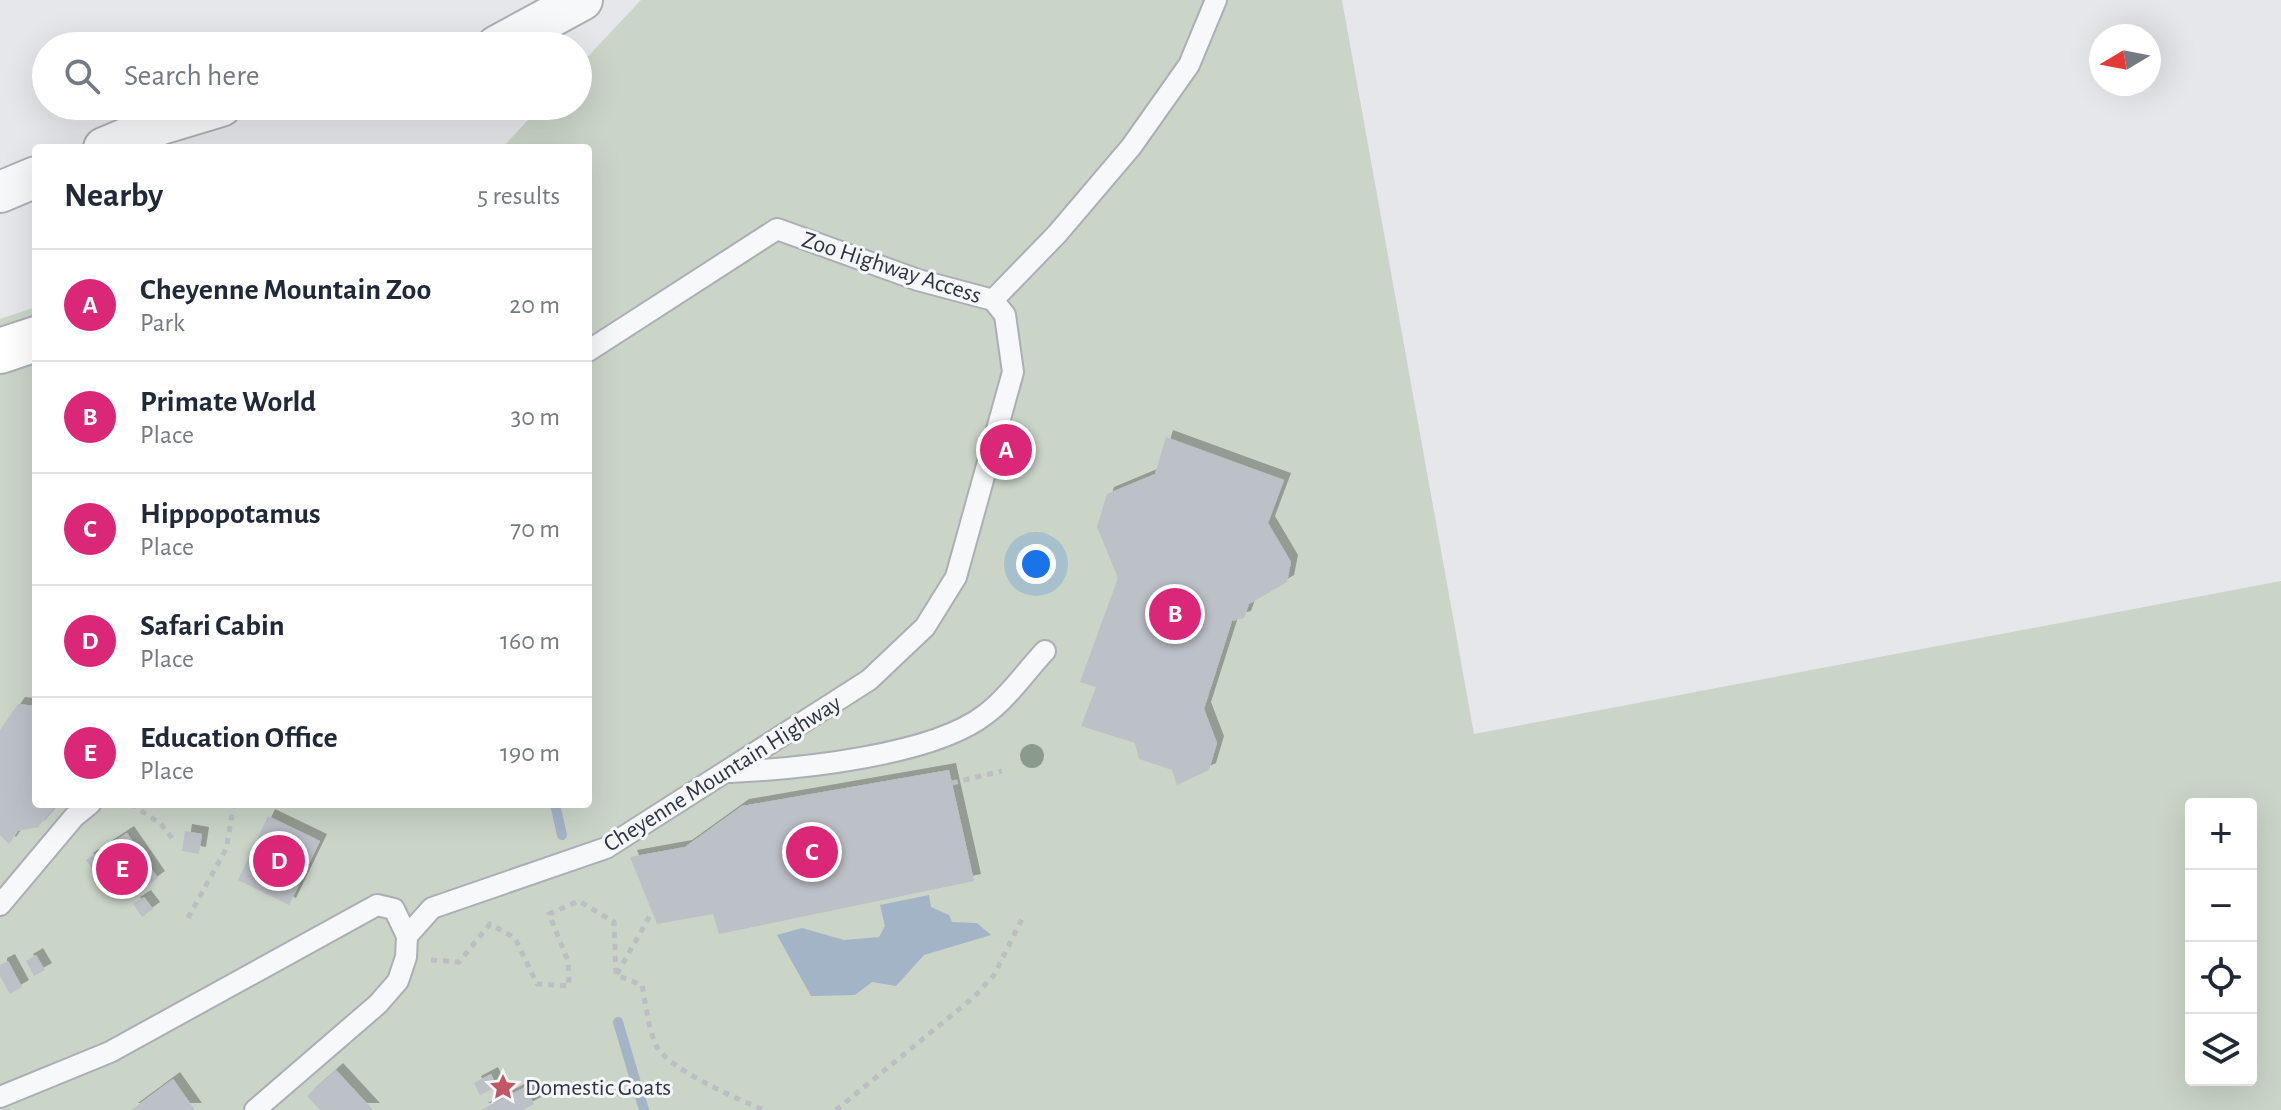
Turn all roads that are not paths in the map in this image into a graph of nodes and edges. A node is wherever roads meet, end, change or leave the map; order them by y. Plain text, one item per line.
1 (582, 0) edge
2 (1216, 0) edge
3 (523, 32) edge
4 (174, 120) edge
5 (114, 144) edge
6 (32, 179) edge
7 (0, 192) edge
8 (993, 300) junction
9 (32, 340) edge
10 (592, 348) edge
11 (0, 351) edge
12 (1045, 651) dead end
13 (730, 772) junction
14 (85, 808) edge
15 (0, 905) edge
16 (407, 936) junction
17 (0, 1097) edge
18 (255, 1110) edge

1 - 3 street
2 - 8 lane
4 - 5 street
6 - 7 street
8 - 10 lane, Zoo Highway Access
8 - 13 lane, Cheyenne Mountain Highway
9 - 11 street
12 - 13 lane
13 - 16 lane, Cheyenne Mountain Highway
14 - 15 lane
16 - 17 lane
16 - 18 lane

